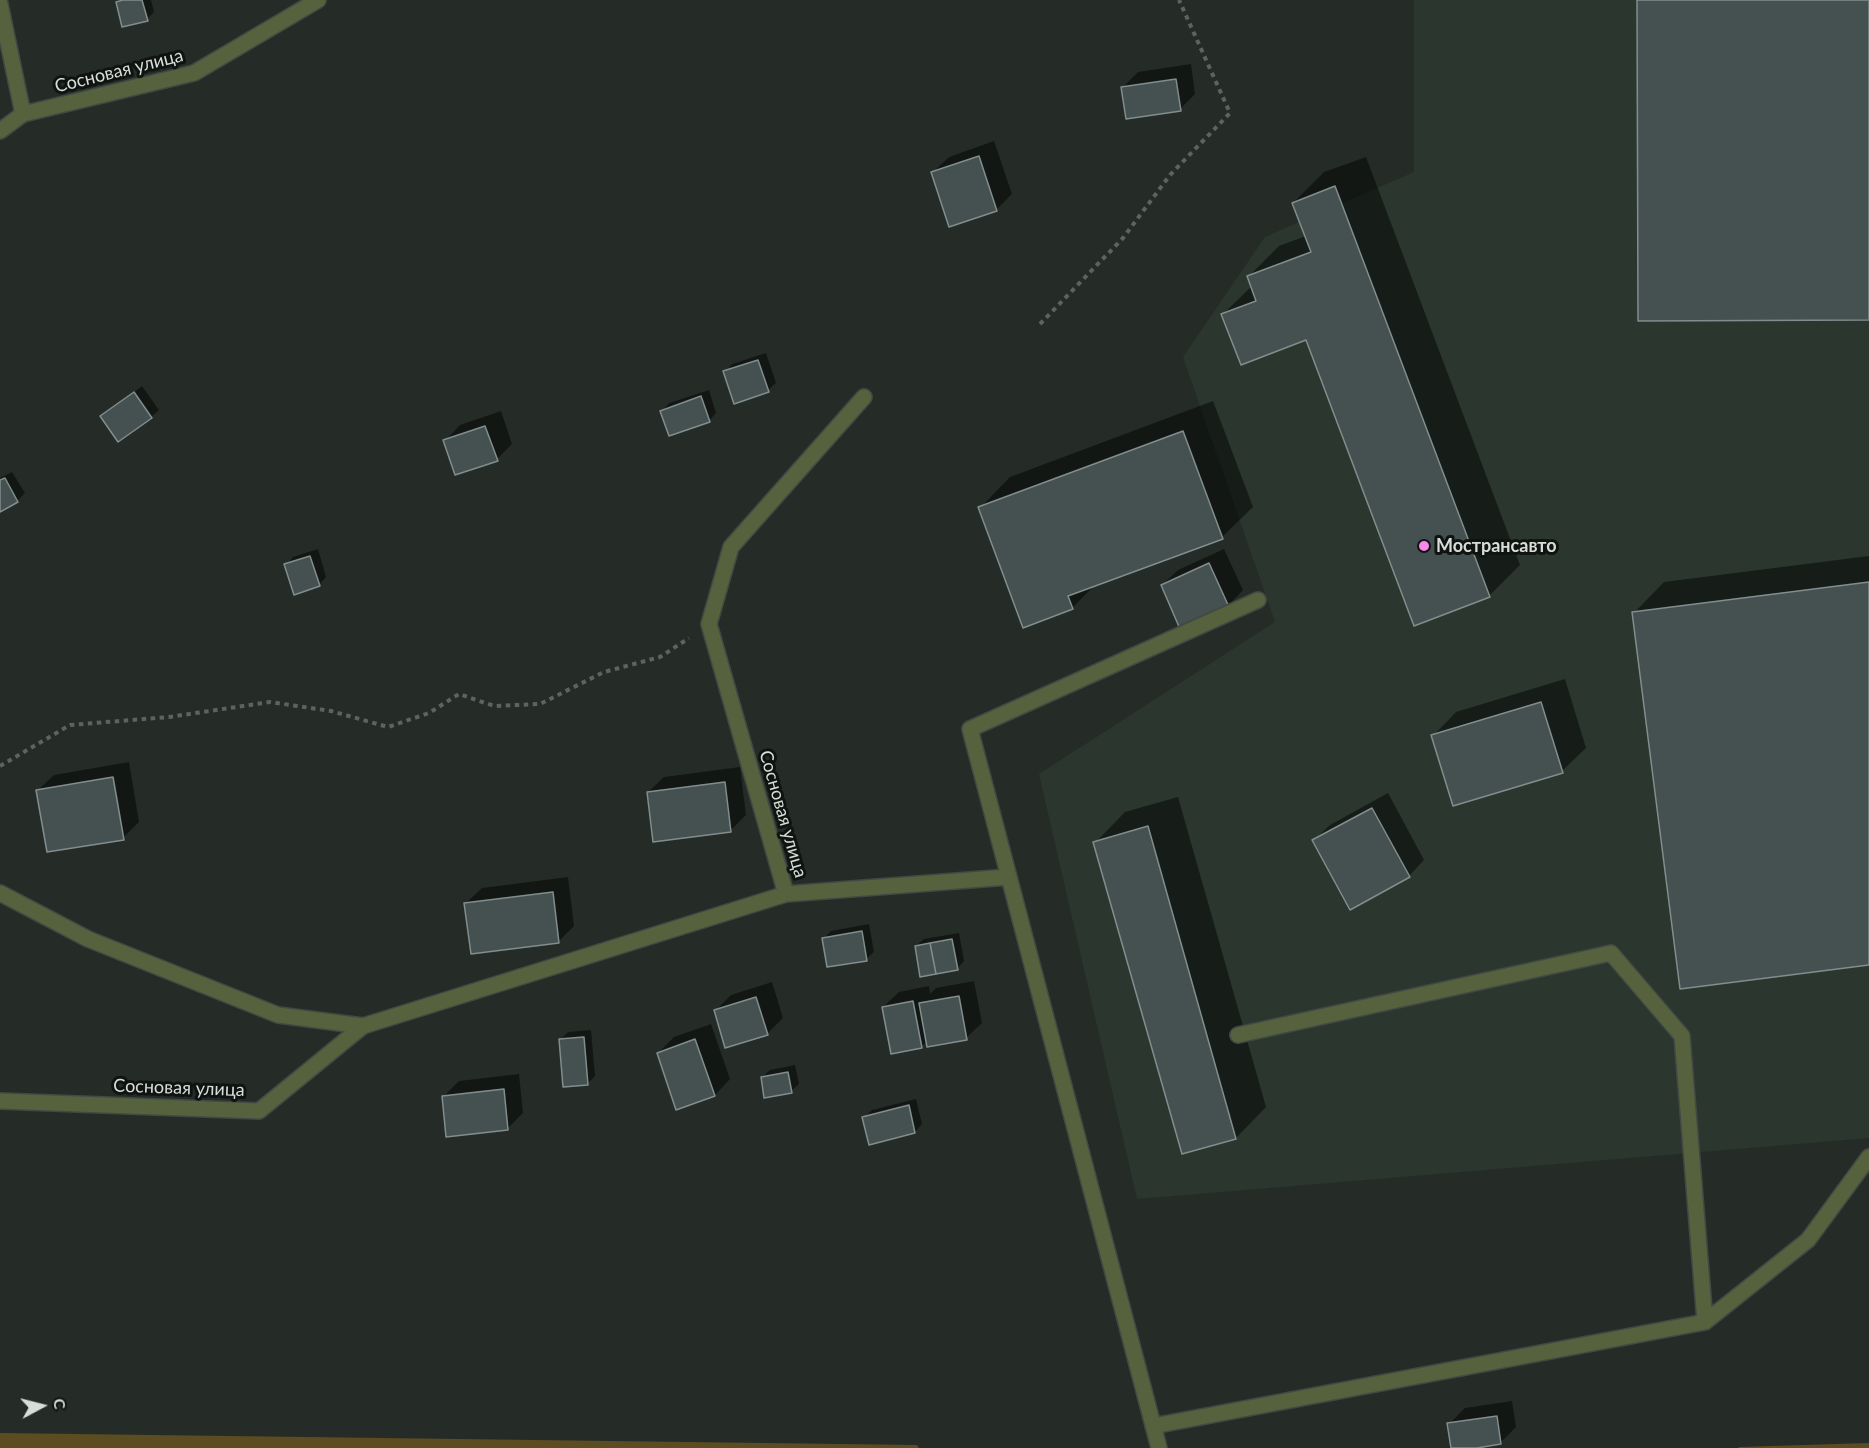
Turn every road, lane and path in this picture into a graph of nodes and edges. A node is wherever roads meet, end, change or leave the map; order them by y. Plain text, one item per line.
1 (318, 0) edge
2 (1179, 0) edge
3 (0, 4) edge
4 (23, 114) junction
5 (0, 131) edge
6 (1040, 324) dead end
7 (864, 397) dead end
8 (1258, 600) dead end
9 (709, 624) junction
10 (0, 766) edge
11 (1009, 877) junction
12 (0, 893) edge
13 (786, 894) junction
14 (363, 1026) junction
15 (1238, 1035) dead end
16 (0, 1101) edge
17 (1869, 1157) edge
18 (1705, 1322) junction
19 (1153, 1426) junction
20 (1159, 1448) edge

1 - 4 lane, Сосновая улица
2 - 6 path
3 - 4 lane
4 - 5 lane
7 - 9 lane
8 - 11 lane
9 - 10 path
9 - 13 lane, Сосновая улица
11 - 13 lane
11 - 19 lane
12 - 14 lane, Сосновая улица
13 - 14 lane, Сосновая улица
14 - 16 lane, Сосновая улица
15 - 18 lane
17 - 18 lane
18 - 19 lane
19 - 20 lane

